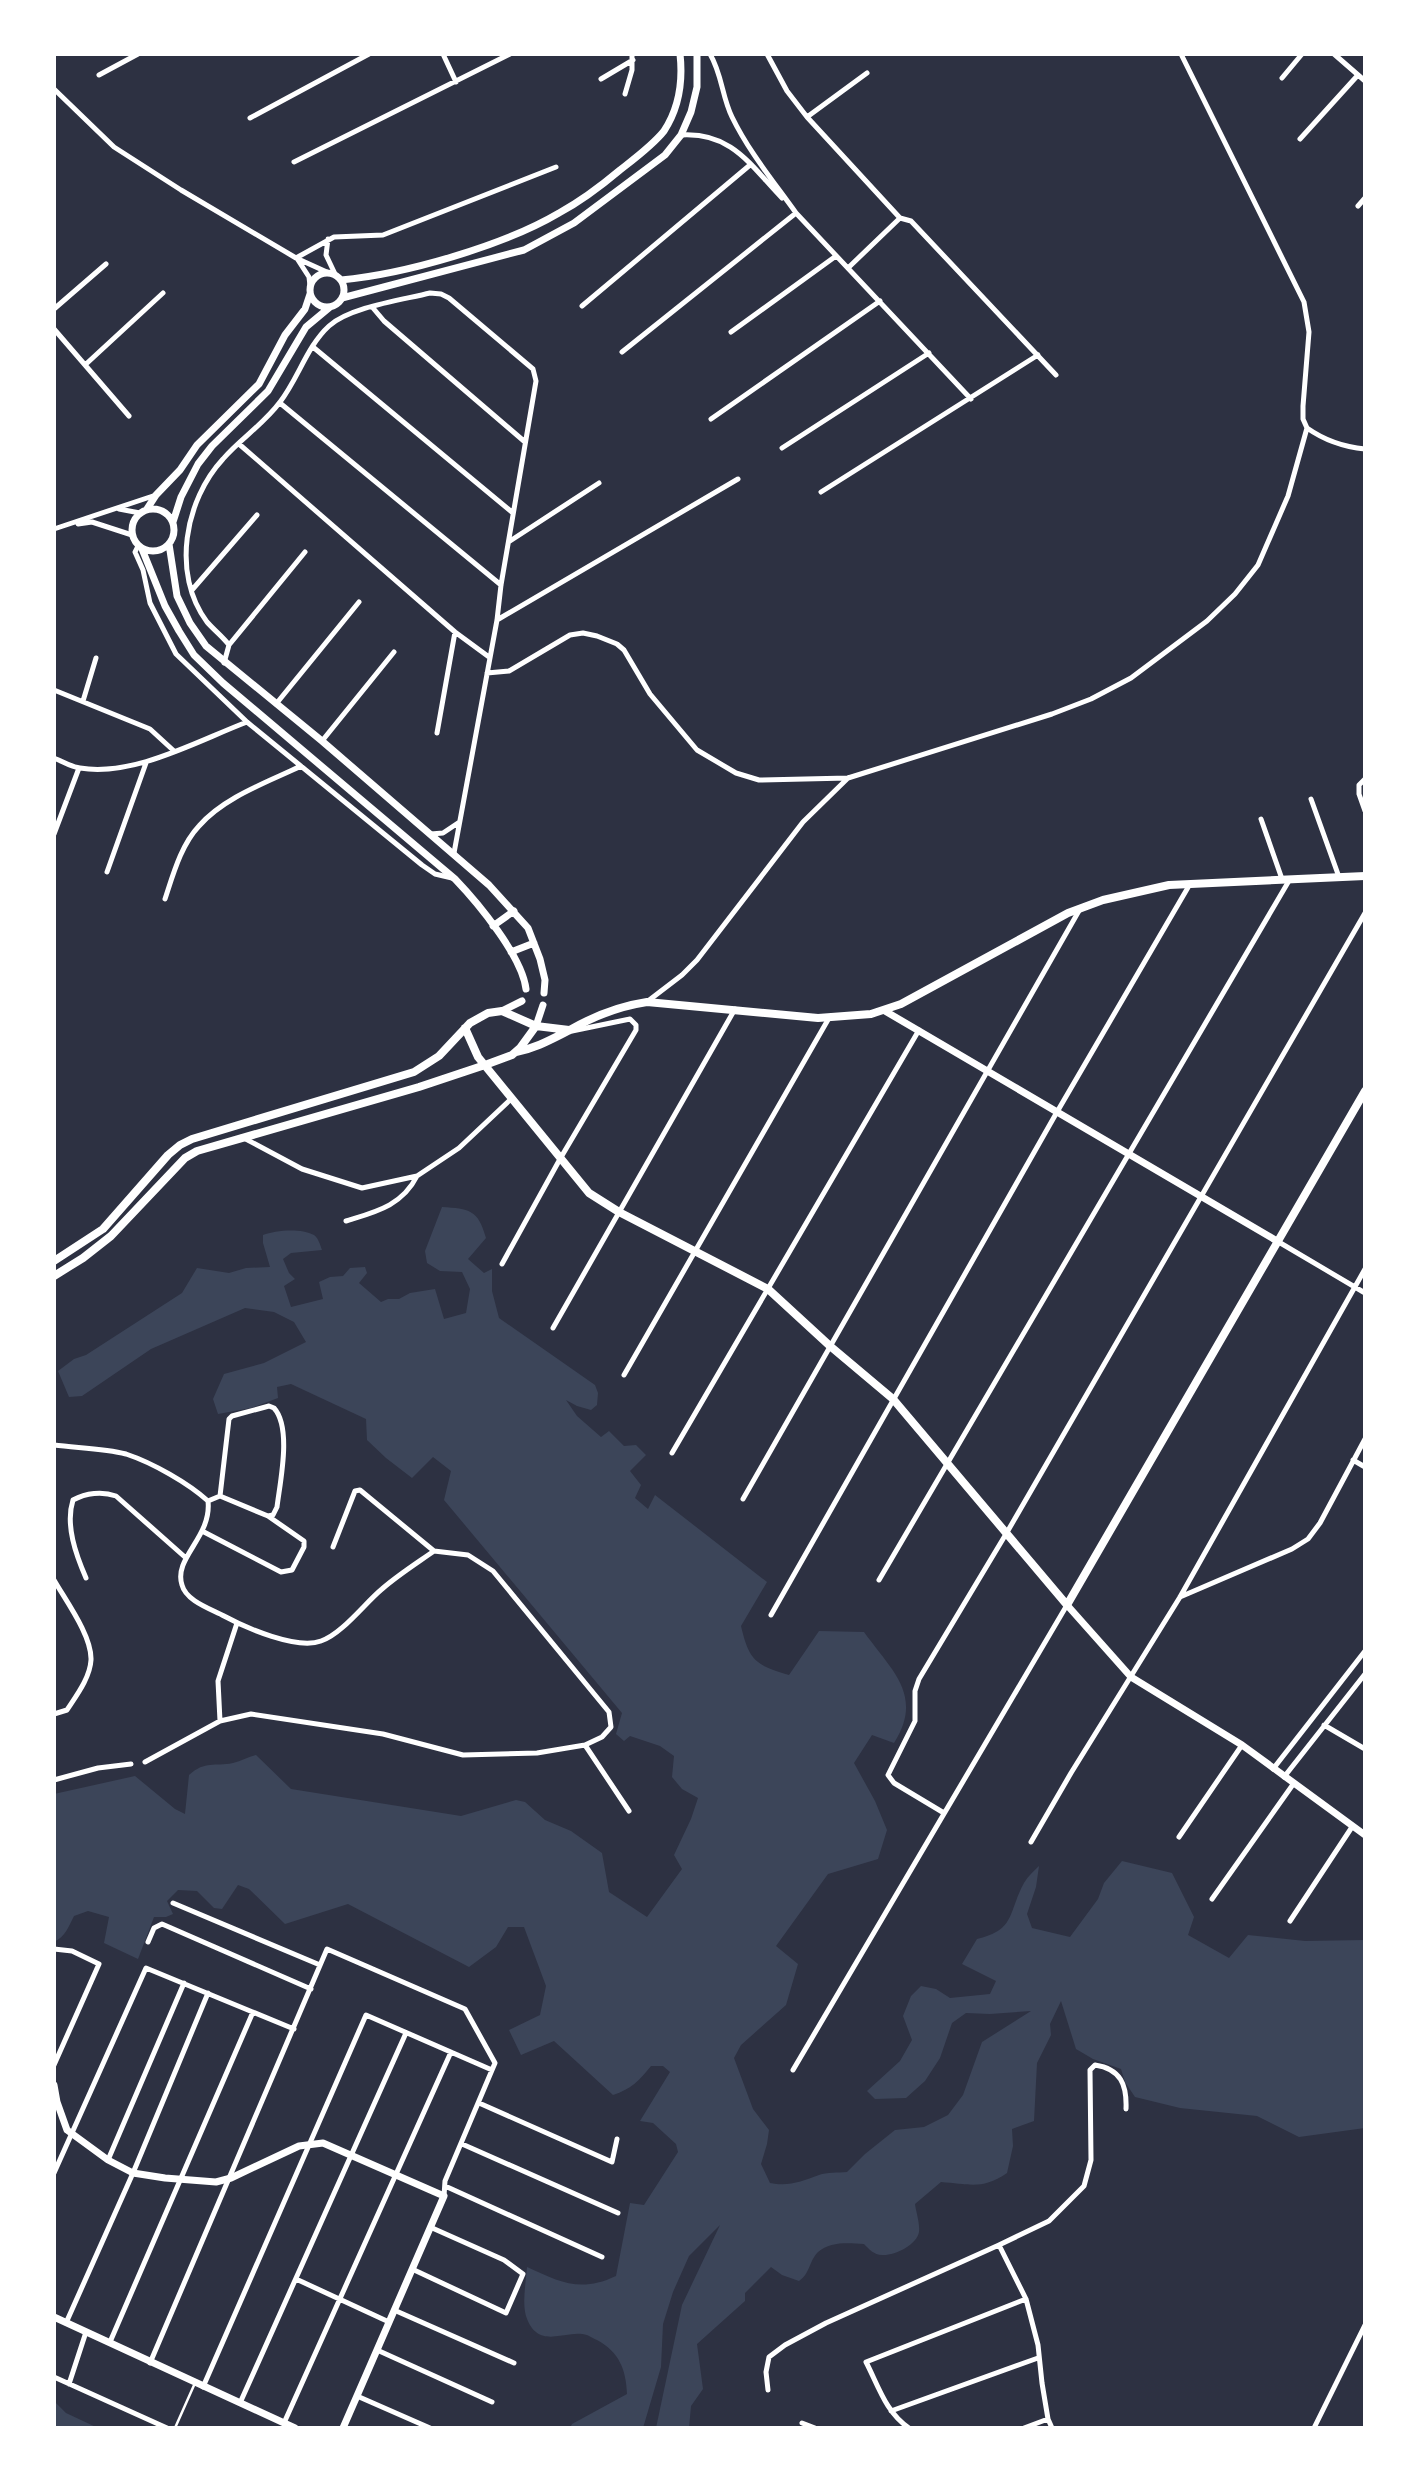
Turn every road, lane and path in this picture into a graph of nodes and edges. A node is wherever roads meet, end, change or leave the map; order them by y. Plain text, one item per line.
1 (138, 54) edge
2 (369, 54) edge
3 (443, 54) edge
4 (510, 54) edge
5 (680, 54) edge
6 (697, 54) edge
7 (710, 54) edge
8 (768, 54) edge
9 (1181, 54) edge
10 (1302, 54) edge
11 (1334, 54) edge
12 (633, 57) edge
13 (867, 74) dead end
14 (99, 75) dead end
15 (1358, 75) junction
16 (1282, 78) dead end
17 (601, 79) dead end
18 (1365, 80) edge
19 (456, 82) junction
20 (54, 89) edge
21 (625, 94) dead end
22 (807, 117) junction
23 (250, 118) dead end
24 (681, 135) junction
25 (1300, 139) dead end
26 (294, 162) dead end
27 (750, 165) junction
28 (556, 167) dead end
29 (1365, 198) edge
30 (1359, 206) dead end
31 (796, 213) junction
32 (900, 218) junction
33 (328, 239) junction
34 (836, 256) junction
35 (296, 258) junction
36 (106, 264) dead end
37 (848, 268) junction
38 (335, 276) junction
39 (310, 290) junction
40 (163, 292) dead end
41 (342, 298) junction
42 (880, 301) junction
43 (582, 306) dead end
44 (330, 307) junction
45 (373, 307) junction
46 (54, 309) edge
47 (54, 329) edge
48 (731, 332) dead end
49 (313, 347) junction
50 (622, 352) dead end
51 (929, 353) junction
52 (1038, 355) junction
53 (85, 365) junction
54 (1056, 375) dead end
55 (971, 399) junction
56 (280, 402) junction
57 (129, 416) dead end
58 (711, 419) dead end
59 (1307, 428) junction
60 (525, 442) junction
61 (239, 444) junction
62 (782, 448) dead end
63 (1365, 449) edge
64 (738, 479) dead end
65 (599, 483) dead end
66 (821, 492) dead end
67 (156, 495) junction
68 (116, 509) junction
69 (144, 511) junction
70 (513, 513) junction
71 (257, 515) dead end
72 (173, 522) junction
73 (68, 525) junction
74 (54, 529) edge
75 (132, 535) junction
76 (510, 541) junction
77 (169, 544) junction
78 (140, 547) junction
79 (305, 552) dead end
80 (501, 585) junction
81 (192, 590) junction
82 (359, 602) dead end
83 (497, 620) junction
84 (455, 632) junction
85 (229, 645) junction
86 (394, 652) dead end
87 (489, 657) junction
88 (96, 658) dead end
89 (224, 663) junction
90 (487, 673) junction
91 (54, 690) edge
92 (83, 701) junction
93 (276, 704) junction
94 (247, 722) junction
95 (437, 733) dead end
96 (322, 741) junction
97 (174, 751) junction
98 (54, 758) edge
99 (146, 762) junction
100 (302, 766) junction
101 (79, 768) junction
102 (848, 778) junction
103 (1365, 779) edge
104 (1311, 799) dead end
105 (1365, 811) edge
106 (1261, 819) dead end
107 (460, 820) junction
108 (54, 834) edge
109 (430, 834) junction
110 (454, 853) junction
111 (107, 872) dead end
112 (1365, 876) edge
113 (1339, 877) junction
114 (455, 879) junction
115 (1286, 879) junction
116 (1191, 884) junction
117 (165, 899) dead end
118 (1082, 907) junction
119 (514, 911) junction
120 (1365, 913) edge
121 (493, 926) junction
122 (534, 943) junction
123 (511, 952) junction
124 (526, 989) dead end
125 (544, 993) dead end
126 (522, 1001) dead end
127 (647, 1002) junction
128 (543, 1005) dead end
129 (735, 1009) junction
130 (502, 1011) junction
131 (885, 1011) junction
132 (829, 1017) junction
133 (536, 1026) junction
134 (465, 1028) junction
135 (569, 1030) junction
136 (919, 1030) junction
137 (516, 1052) junction
138 (485, 1065) junction
139 (988, 1071) junction
140 (1365, 1091) edge
141 (511, 1099) junction
142 (1057, 1112) junction
143 (242, 1138) junction
144 (1129, 1154) junction
145 (560, 1159) junction
146 (417, 1175) junction
147 (1200, 1196) junction
148 (619, 1212) junction
149 (345, 1221) dead end
150 (1277, 1241) junction
151 (694, 1252) junction
152 (54, 1261) edge
153 (502, 1264) dead end
154 (1365, 1269) edge
155 (54, 1276) edge
156 (1354, 1287) junction
157 (768, 1289) junction
158 (1365, 1293) edge
159 (553, 1328) dead end
160 (830, 1346) junction
161 (624, 1375) dead end
162 (893, 1399) junction
163 (1365, 1439) edge
164 (54, 1446) edge
165 (672, 1453) dead end
166 (1353, 1460) junction
167 (947, 1464) junction
168 (1365, 1466) edge
169 (220, 1496) junction
170 (743, 1499) dead end
171 (208, 1501) junction
172 (268, 1516) junction
173 (204, 1532) junction
174 (1006, 1534) junction
175 (332, 1547) dead end
176 (434, 1551) junction
177 (186, 1558) junction
178 (86, 1578) dead end
179 (54, 1580) edge
180 (879, 1580) dead end
181 (1180, 1597) junction
182 (1068, 1605) junction
183 (771, 1615) dead end
184 (237, 1623) junction
185 (1365, 1651) edge
186 (1365, 1674) edge
187 (1131, 1677) junction
188 (54, 1714) edge
189 (220, 1721) junction
190 (1324, 1725) junction
191 (585, 1745) junction
192 (1242, 1745) junction
193 (1365, 1749) edge
194 (145, 1762) dead end
195 (131, 1764) dead end
196 (1273, 1769) junction
197 (1284, 1777) junction
198 (54, 1780) edge
199 (1294, 1783) junction
200 (629, 1811) dead end
201 (944, 1813) junction
202 (1352, 1827) junction
203 (1365, 1835) edge
204 (1179, 1837) dead end
205 (1031, 1842) dead end
206 (1212, 1899) dead end
207 (173, 1903) dead end
208 (1290, 1922) dead end
209 (148, 1942) dead end
210 (54, 1949) edge
211 (320, 1965) junction
212 (184, 1983) junction
213 (311, 1989) junction
214 (208, 1993) junction
215 (253, 2012) junction
216 (294, 2029) junction
217 (405, 2033) junction
218 (451, 2052) junction
219 (54, 2065) edge
220 (492, 2070) junction
221 (793, 2070) dead end
222 (54, 2085) edge
223 (479, 2103) junction
224 (1126, 2109) dead end
225 (72, 2135) junction
226 (617, 2139) dead end
227 (310, 2143) junction
228 (462, 2144) junction
229 (352, 2154) junction
230 (108, 2160) junction
231 (54, 2173) edge
232 (133, 2173) junction
233 (396, 2174) junction
234 (231, 2178) junction
235 (180, 2180) junction
236 (445, 2186) junction
237 (444, 2196) junction
238 (618, 2213) dead end
239 (430, 2227) junction
240 (999, 2245) junction
241 (602, 2257) dead end
242 (412, 2269) junction
243 (296, 2279) junction
244 (1026, 2299) junction
245 (340, 2300) junction
246 (394, 2310) junction
247 (54, 2317) edge
248 (66, 2322) junction
249 (389, 2322) junction
250 (1365, 2325) edge
251 (86, 2332) junction
252 (110, 2342) junction
253 (377, 2350) junction
254 (1038, 2358) junction
255 (150, 2362) junction
256 (514, 2363) dead end
257 (54, 2377) edge
258 (69, 2384) junction
259 (199, 2385) junction
260 (768, 2390) dead end
261 (357, 2396) junction
262 (492, 2402) dead end
263 (240, 2403) junction
264 (891, 2411) junction
265 (1048, 2420) junction
266 (284, 2423) junction
267 (802, 2423) dead end
268 (167, 2428) edge
269 (175, 2428) edge
270 (295, 2428) edge
271 (343, 2428) edge
272 (430, 2428) edge
273 (815, 2428) edge
274 (909, 2428) edge
275 (1024, 2428) edge
276 (1052, 2428) edge
277 (1314, 2428) edge

1 - 14 street
2 - 23 street
3 - 19 street
4 - 19 street
5 - 38 street
6 - 24 street
7 - 31 street
8 - 22 street
9 - 59 street
10 - 16 street
11 - 15 street
12 - 17 street
12 - 21 street
13 - 22 street
15 - 18 street
15 - 25 street
19 - 26 street
20 - 35 street
22 - 32 street
24 - 27 street
24 - 41 street
27 - 31 street
27 - 43 street
28 - 33 street
29 - 30 street
31 - 34 street
31 - 50 street
32 - 37 street
32 - 52 street
33 - 35 street
33 - 38 street
34 - 37 street
34 - 48 street
35 - 38 street
35 - 39 street
36 - 46 street
37 - 42 street
38 - 39 street
38 - 41 street
39 - 44 street
39 - 67 street
40 - 53 street
41 - 44 street
42 - 51 street
42 - 58 street
44 - 72 street
45 - 49 street
45 - 60 street
45 - 60 street
47 - 53 street
49 - 56 street
49 - 70 street
51 - 55 street
51 - 62 street
52 - 54 street
52 - 55 street
53 - 57 street
55 - 66 street
56 - 61 street
56 - 80 street
59 - 63 street
59 - 102 street
60 - 70 street
61 - 81 street
61 - 84 street
64 - 83 street
65 - 76 street
67 - 68 street
67 - 69 street
68 - 69 street
68 - 73 street
69 - 72 street
69 - 75 street
70 - 76 street
71 - 81 street
72 - 77 street
73 - 74 street
73 - 75 street
75 - 78 street
76 - 80 street
77 - 78 street
77 - 89 street
78 - 94 street
78 - 114 street
79 - 85 street
80 - 83 street
81 - 85 street
82 - 93 street
83 - 87 street
84 - 87 street
84 - 95 street
85 - 89 street
86 - 96 street
87 - 90 street
88 - 92 street
89 - 93 street
90 - 102 street
90 - 107 street
91 - 92 street
92 - 97 street
93 - 96 street
94 - 97 street
94 - 100 street
96 - 109 street
97 - 99 street
98 - 101 street
99 - 101 street
99 - 111 street
100 - 114 street
100 - 117 street
101 - 108 street
102 - 127 street
103 - 105 street
104 - 113 street
106 - 115 street
107 - 109 street
107 - 110 street
109 - 110 street
110 - 119 street
112 - 113 main road
113 - 115 main road
114 - 121 street
115 - 116 main road
115 - 144 street
116 - 118 main road
116 - 142 street
118 - 131 main road
118 - 139 street
119 - 121 street
119 - 122 street
120 - 147 street
121 - 123 street
122 - 123 street
122 - 125 street
123 - 124 street
126 - 130 street
127 - 129 main road
127 - 135 main road
128 - 133 street
129 - 132 main road
129 - 148 street
130 - 133 main road
130 - 134 main road
131 - 132 main road
131 - 136 street
132 - 151 street
133 - 135 main road
133 - 137 main road
134 - 138 main road
134 - 152 main road
135 - 137 main road
135 - 145 street
136 - 139 street
136 - 157 street
137 - 138 main road
138 - 141 main road
138 - 143 main road
139 - 142 street
139 - 160 street
140 - 150 main road
141 - 145 main road
141 - 146 street
142 - 144 street
142 - 162 street
143 - 146 street
143 - 155 main road
144 - 147 street
144 - 167 street
145 - 148 main road
145 - 153 street
146 - 149 street
147 - 150 street
147 - 174 street
148 - 151 main road
148 - 159 street
150 - 156 street
150 - 182 main road
151 - 157 main road
151 - 161 street
154 - 156 street
156 - 158 street
156 - 181 street
157 - 160 main road
157 - 165 street
160 - 162 main road
160 - 170 street
162 - 167 main road
162 - 183 street
163 - 166 street
164 - 171 street
166 - 168 street
166 - 181 street
167 - 174 main road
167 - 180 street
169 - 171 street
169 - 172 street
169 - 172 street
171 - 173 street
172 - 173 street
173 - 177 street
174 - 182 main road
174 - 201 street
175 - 176 street
176 - 184 street
176 - 191 street
177 - 178 street
177 - 184 street
179 - 188 street
181 - 187 street
182 - 187 street
182 - 201 street
184 - 189 street
185 - 196 street
186 - 190 street
187 - 192 street
187 - 205 street
189 - 191 street
189 - 194 street
190 - 193 street
190 - 197 street
191 - 200 street
192 - 196 street
192 - 204 street
195 - 198 street
196 - 197 street
197 - 199 street
199 - 202 street
199 - 206 street
201 - 221 street
202 - 203 street
202 - 208 street
207 - 211 street
209 - 213 street
210 - 219 street
211 - 213 street
211 - 220 street
212 - 214 street
212 - 225 street
212 - 230 street
213 - 216 street
214 - 215 street
214 - 232 street
215 - 216 street
215 - 235 street
216 - 234 street
217 - 218 street
217 - 227 street
217 - 229 street
218 - 220 street
218 - 233 street
220 - 223 street
222 - 225 street
223 - 226 street
223 - 228 street
224 - 240 street
225 - 230 street
225 - 231 street
227 - 229 street
227 - 234 street
227 - 259 street
228 - 236 street
228 - 238 street
229 - 233 street
229 - 243 street
230 - 232 street
232 - 235 street
232 - 248 street
233 - 237 street
233 - 245 street
234 - 235 street
234 - 255 street
235 - 252 street
236 - 237 street
236 - 241 street
237 - 239 street
239 - 242 street
239 - 242 street
240 - 244 street
240 - 260 street
242 - 246 street
243 - 245 street
243 - 263 street
244 - 254 street
244 - 264 street
245 - 249 street
245 - 266 street
246 - 249 street
246 - 256 street
247 - 248 street
248 - 251 street
249 - 253 street
250 - 277 street
251 - 252 street
251 - 258 street
252 - 255 street
253 - 261 street
253 - 262 street
254 - 264 street
254 - 265 street
255 - 259 street
257 - 258 street
258 - 268 street
259 - 263 street
259 - 269 lane
261 - 271 street
261 - 272 street
263 - 266 street
264 - 274 street
265 - 275 street
265 - 276 street
266 - 270 street
267 - 273 street

